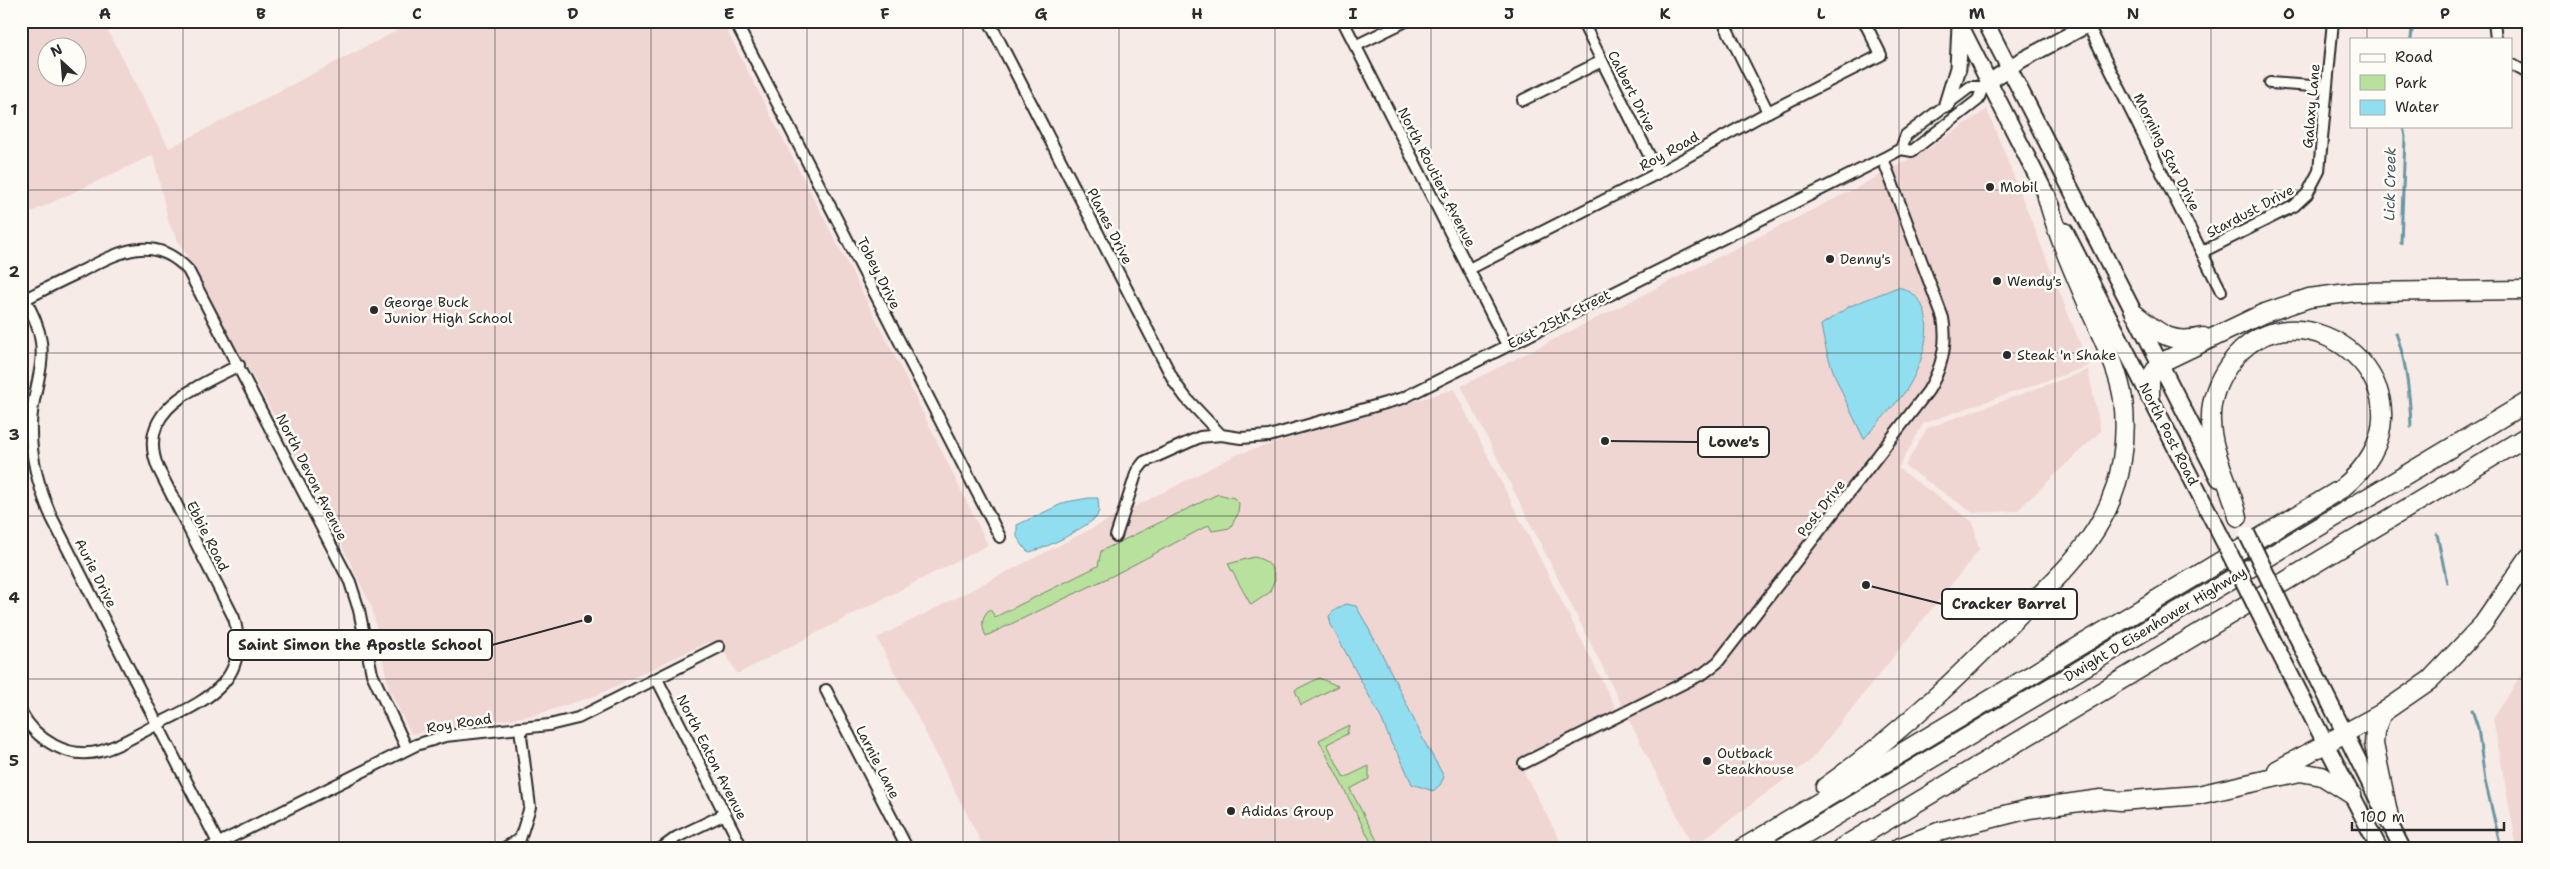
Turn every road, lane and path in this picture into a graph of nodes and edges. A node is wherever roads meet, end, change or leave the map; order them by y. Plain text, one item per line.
1 (735, 21) edge
2 (989, 21) edge
3 (1343, 21) edge
4 (1406, 21) edge
5 (1582, 21) edge
6 (1723, 21) edge
7 (1864, 21) edge
8 (1985, 21) edge
9 (2333, 21) edge
10 (2494, 21) edge
11 (1959, 23) edge
12 (2091, 23) edge
13 (2496, 38) edge
14 (1356, 46) junction
15 (1602, 61) junction
16 (2512, 67) edge
17 (2008, 68) junction
18 (2529, 74) edge
19 (2270, 82) dead end
20 (1986, 85) junction
21 (2326, 87) junction
22 (1523, 100) dead end
23 (1947, 104) junction
24 (1768, 112) junction
25 (1901, 149) junction
26 (1883, 159) junction
27 (1658, 173) junction
28 (2309, 192) joint
29 (2047, 198) junction
30 (2202, 252) junction
31 (1468, 269) junction
32 (2529, 290) edge
33 (2221, 291) dead end
34 (23, 300) edge
35 (2134, 314) junction
36 (2225, 331) junction
37 (1507, 345) junction
38 (2160, 363) junction
39 (239, 365) junction
40 (2150, 397) junction
41 (2529, 401) edge
42 (1221, 435) junction
43 (2529, 436) edge
44 (2238, 517) junction
45 (1116, 536) dead end
46 (1000, 537) dead end
47 (2529, 557) edge
48 (719, 647) dead end
49 (657, 679) junction
50 (826, 690) dead end
51 (21, 712) edge
52 (2382, 713) junction
53 (158, 724) junction
54 (520, 728) junction
55 (2344, 732) junction
56 (2325, 743) junction
57 (407, 749) junction
58 (1524, 763) dead end
59 (2252, 783) junction
60 (2352, 795) junction
61 (725, 814) junction
62 (2390, 822) junction
63 (214, 846) edge
64 (504, 848) edge
65 (662, 848) edge
66 (742, 848) edge
67 (907, 848) edge
68 (1735, 848) edge
69 (1743, 848) edge
70 (1782, 848) edge
71 (1842, 848) edge
72 (1898, 848) edge
73 (2379, 848) edge
74 (2402, 848) edge

1 - 46 street, Tobey Drive
2 - 42 street, Planes Drive
3 - 14 street, North Routiers Avenue
4 - 14 street
5 - 15 street, Calbert Drive
6 - 24 street
7 - 24 street, Roy Road
8 - 17 main road, North Post Road
9 - 21 street, Galaxy Lane
10 - 13 street
11 - 20 main road, North Post Road
11 - 23 main road
12 - 17 street, East 25th Street
12 - 30 street, Morning Star Drive
14 - 31 street, North Routiers Avenue
15 - 22 street
15 - 27 street, Calbert Drive
16 - 18 street
17 - 20 street, East 25th Street
17 - 35 main road, North Post Road
19 - 21 street
20 - 23 street, East 25th Street
20 - 25 street, East 25th Street
20 - 29 main road, North Post Road
21 - 28 street, Galaxy Lane
23 - 25 street, East 25th Street
24 - 27 street, Roy Road
25 - 26 street, East 25th Street
26 - 37 street, East 25th Street
26 - 58 street, Post Drive
27 - 31 street, Roy Road
28 - 30 street, Stardust Drive
29 - 40 main road, North Post Road
29 - 68 highway
30 - 33 street, Morning Star Drive
31 - 37 street, North Routiers Avenue
32 - 36 highway
34 - 39 street, North Devon Avenue
34 - 53 street, Aurie Drive
35 - 36 highway
35 - 38 main road, North Post Road
36 - 38 highway
37 - 42 street, East 25th Street
38 - 40 highway
38 - 44 main road, North Post Road
39 - 53 street, Ebbie Road
39 - 57 street, North Devon Avenue
40 - 56 main road, North Post Road, bridge
41 - 70 highway, Dwight D Eisenhower Highway
42 - 45 street, East 25th Street
43 - 71 highway
44 - 55 main road, North Post Road, bridge
44 - 69 highway
47 - 52 highway
48 - 49 street, Roy Road
49 - 54 street, Roy Road
49 - 61 street, North Eaton Avenue
50 - 67 street, Larnie Lane
51 - 53 street, Ebbie Road
52 - 55 highway
52 - 62 highway
53 - 63 street, Aurie Drive
54 - 57 street, Roy Road
54 - 64 street
55 - 56 highway
55 - 62 main road, North Post Road
56 - 59 highway
56 - 60 main road, North Post Road
57 - 63 street, Roy Road
59 - 60 highway
59 - 72 highway
60 - 73 main road, North Post Road
61 - 65 street
61 - 66 street, North Eaton Avenue
62 - 74 main road, North Post Road

